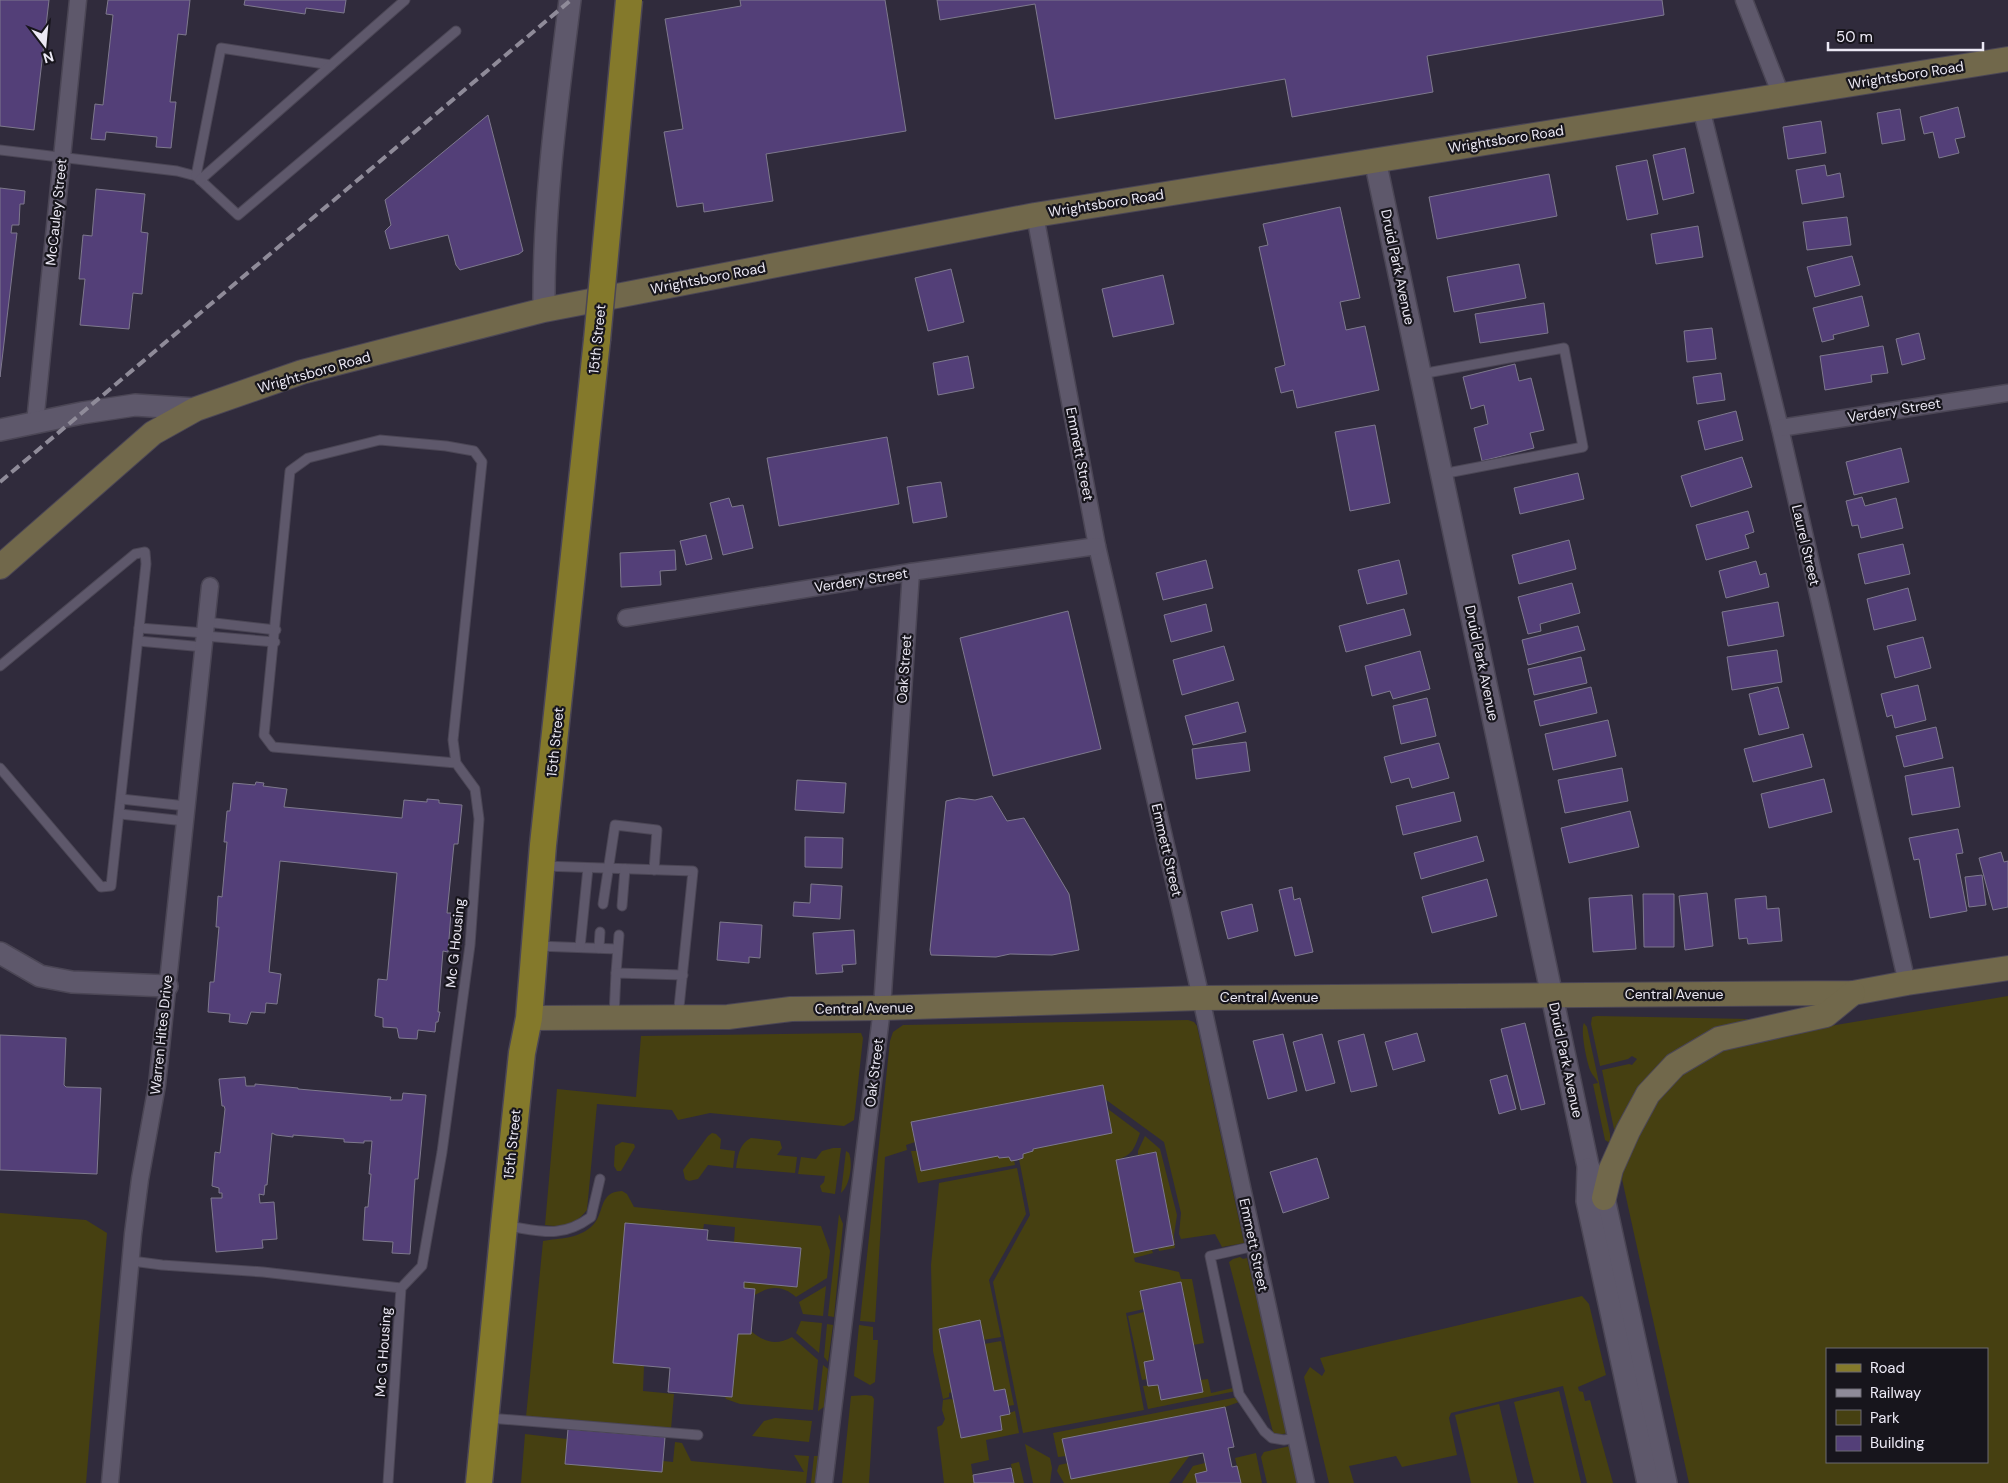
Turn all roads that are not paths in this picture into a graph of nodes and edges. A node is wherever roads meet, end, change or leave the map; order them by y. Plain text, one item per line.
1 (78, 0) edge
2 (405, 0) edge
3 (570, 0) edge
4 (629, 0) edge
5 (1744, 0) edge
6 (456, 32) dead end
7 (2008, 59) edge
8 (331, 65) junction
9 (1781, 95) junction
10 (1701, 108) junction
11 (0, 150) edge
12 (62, 158) junction
13 (1375, 160) junction
14 (198, 178) junction
15 (1035, 215) junction
16 (544, 310) junction
17 (1421, 374) junction
18 (2008, 393) edge
19 (206, 406) junction
20 (35, 423) junction
21 (1780, 428) junction
22 (0, 430) edge
23 (1442, 474) junction
24 (1097, 546) junction
25 (0, 567) edge
26 (911, 572) junction
27 (210, 586) dead end
28 (626, 618) dead end
29 (139, 628) junction
30 (276, 630) junction
31 (205, 635) junction
32 (138, 641) junction
33 (275, 642) junction
34 (0, 666) edge
35 (456, 763) junction
36 (0, 768) edge
37 (121, 799) junction
38 (120, 814) junction
39 (186, 814) junction
40 (542, 866) junction
41 (588, 868) junction
42 (609, 868) junction
43 (625, 869) junction
44 (654, 870) junction
45 (603, 904) dead end
46 (622, 906) dead end
47 (600, 932) dead end
48 (619, 935) dead end
49 (535, 946) junction
50 (580, 947) junction
51 (599, 948) junction
52 (617, 949) junction
53 (0, 953) edge
54 (2008, 968) edge
55 (616, 973) junction
56 (683, 975) junction
57 (1907, 983) junction
58 (167, 986) junction
59 (1853, 993) junction
60 (1552, 995) junction
61 (1201, 998) junction
62 (882, 1008) junction
63 (678, 1017) junction
64 (529, 1018) junction
65 (614, 1018) junction
66 (1588, 1166) junction
67 (600, 1179) dead end
68 (1604, 1198) junction
69 (504, 1226) junction
70 (1255, 1246) junction
71 (132, 1261) junction
72 (401, 1288) junction
73 (485, 1418) junction
74 (698, 1435) dead end
75 (1296, 1438) junction
76 (110, 1483) edge
77 (388, 1483) edge
78 (479, 1483) edge
79 (824, 1483) edge
80 (1306, 1483) edge
81 (1648, 1483) edge
82 (1666, 1483) edge

1 - 12 street, McCauley Street
2 - 8 lane
3 - 16 street
4 - 40 main road, 15th Street, bridge
5 - 9 street
6 - 14 lane
7 - 9 main road, Wrightsboro Road
8 - 14 lane
8 - 14 lane
9 - 10 main road, Wrightsboro Road
10 - 13 main road, Wrightsboro Road
10 - 21 street, Laurel Street
11 - 12 lane
12 - 14 lane
12 - 20 street, McCauley Street
13 - 15 main road, Wrightsboro Road
13 - 17 street, Druid Park Avenue
15 - 16 main road, Wrightsboro Road
15 - 24 street, Emmett Street
16 - 19 main road, Wrightsboro Road
17 - 23 street, Druid Park Avenue
17 - 23 lane
18 - 21 street, Verdery Street
19 - 20 street, Wrightsboro Road
19 - 25 main road
20 - 22 street, Wrightsboro Road
21 - 57 street, Laurel Street
23 - 60 street, Druid Park Avenue
24 - 26 street, Verdery Street
24 - 61 street, Emmett Street
26 - 28 street, Verdery Street
26 - 62 street, Oak Street
27 - 31 street, Warren Hites Drive
29 - 31 lane
29 - 32 lane
29 - 34 lane
30 - 31 lane
30 - 33 lane
30 - 35 lane
31 - 32 lane
31 - 33 lane
31 - 39 street, Warren Hites Drive
32 - 37 lane
33 - 35 lane
35 - 72 lane, Mc G Housing
36 - 38 lane
37 - 38 lane
37 - 39 lane
38 - 39 lane
39 - 58 street, Warren Hites Drive
40 - 41 lane
40 - 49 main road, 15th Street
41 - 42 lane
41 - 50 lane
42 - 43 lane
42 - 44 lane
42 - 45 lane
43 - 44 lane
43 - 46 lane
44 - 56 lane
47 - 51 lane
48 - 52 lane
49 - 50 lane
49 - 64 main road, 15th Street
50 - 51 lane
51 - 52 lane
52 - 55 lane
53 - 58 street
54 - 57 main road, Central Avenue
55 - 56 lane
55 - 65 lane
56 - 63 lane
57 - 59 main road, Central Avenue
58 - 71 street, Warren Hites Drive
59 - 60 main road, Central Avenue
59 - 68 main road
60 - 61 main road, Central Avenue
60 - 66 street, Druid Park Avenue
61 - 62 main road, Central Avenue
61 - 70 street, Emmett Street
62 - 63 main road, Central Avenue
62 - 79 street, Oak Street
63 - 65 main road, Central Avenue
64 - 65 main road, Central Avenue
64 - 69 main road, 15th Street
66 - 68 street, Druid Park Avenue
66 - 81 street, Druid Park Avenue
67 - 69 lane
68 - 82 street, Druid Park Avenue
69 - 73 main road, 15th Street
70 - 75 street, Emmett Street
70 - 75 lane
71 - 72 lane
71 - 76 street, Warren Hites Drive
72 - 77 lane, Mc G Housing
73 - 74 lane
73 - 78 main road, 15th Street
75 - 80 street, Emmett Street

